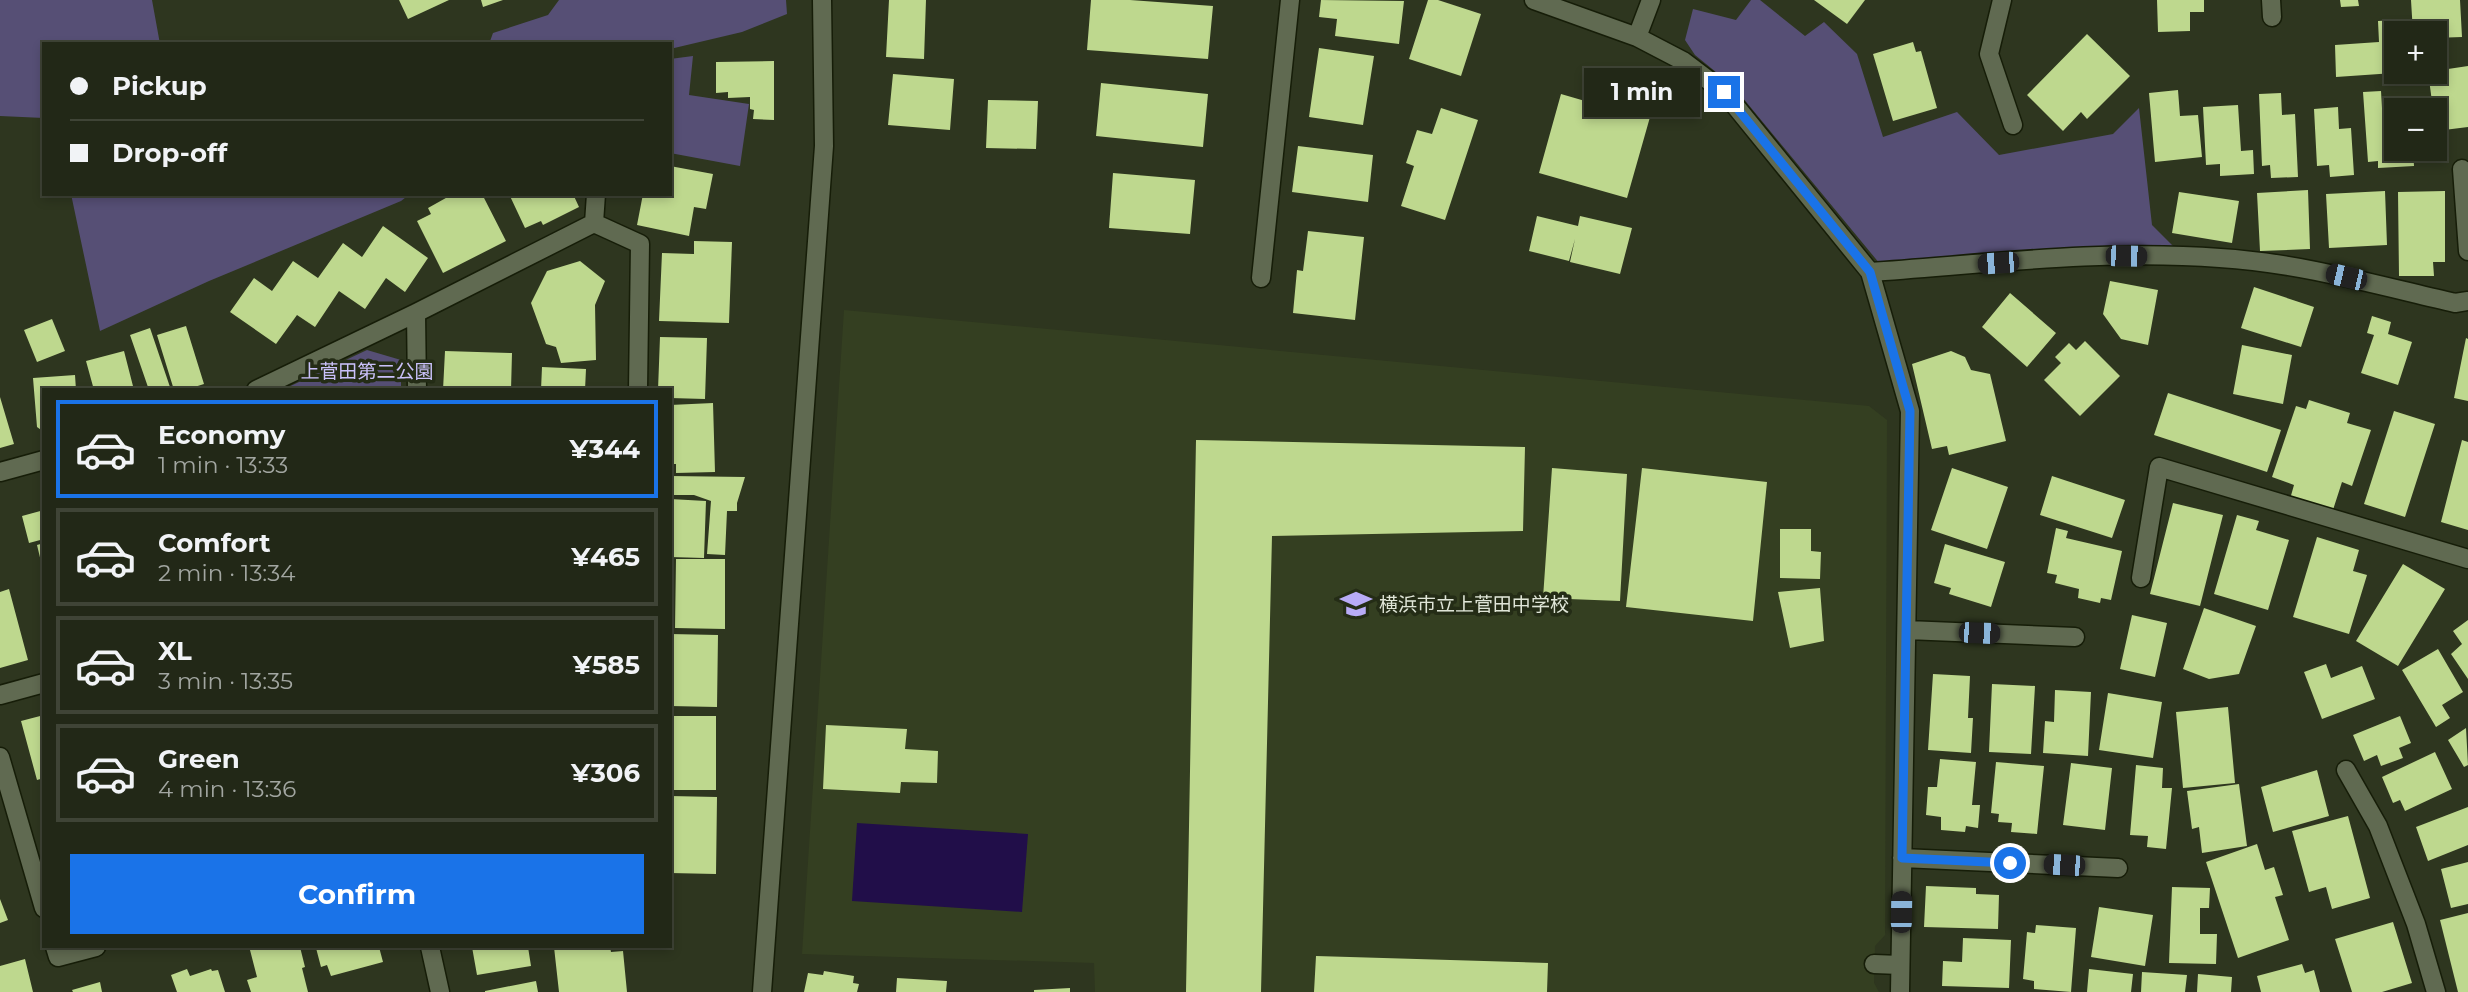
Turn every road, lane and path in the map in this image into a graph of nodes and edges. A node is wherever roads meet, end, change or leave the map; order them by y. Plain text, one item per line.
1 (822, 0) edge
2 (1290, 0) edge
3 (1534, 0) edge
4 (1651, 0) edge
5 (2001, 0) edge
6 (1637, 37) junction
7 (2013, 125) dead end
8 (2462, 169) dead end
9 (596, 196) edge
10 (594, 223) junction
11 (2468, 251) edge
12 (1870, 272) junction
13 (1261, 278) dead end
14 (2468, 302) edge
15 (416, 313) junction
16 (260, 388) edge
17 (417, 388) edge
18 (638, 388) edge
19 (42, 461) edge
20 (0, 472) edge
21 (2468, 559) edge
22 (2141, 578) dead end
23 (1907, 631) junction
24 (2075, 637) dead end
25 (42, 684) edge
26 (0, 695) edge
27 (0, 757) edge
28 (2346, 770) dead end
29 (1902, 858) junction
30 (2118, 868) dead end
31 (42, 901) edge
32 (55, 948) edge
33 (92, 948) edge
34 (430, 948) edge
35 (1874, 964) dead end
36 (1900, 965) junction
37 (440, 992) edge
38 (762, 992) edge
39 (1900, 992) edge
40 (2436, 992) edge

1 - 38 street
2 - 13 street
3 - 6 street
4 - 6 street
5 - 7 street
6 - 12 street
8 - 11 street
9 - 10 street
10 - 15 street
10 - 18 street
12 - 14 street
12 - 23 street
15 - 16 street
15 - 17 street
19 - 20 street
21 - 22 street
23 - 24 street
23 - 29 street
25 - 26 street
27 - 31 street
28 - 40 street
29 - 30 street
29 - 36 street
32 - 33 street
34 - 37 street
35 - 36 street
36 - 39 street

